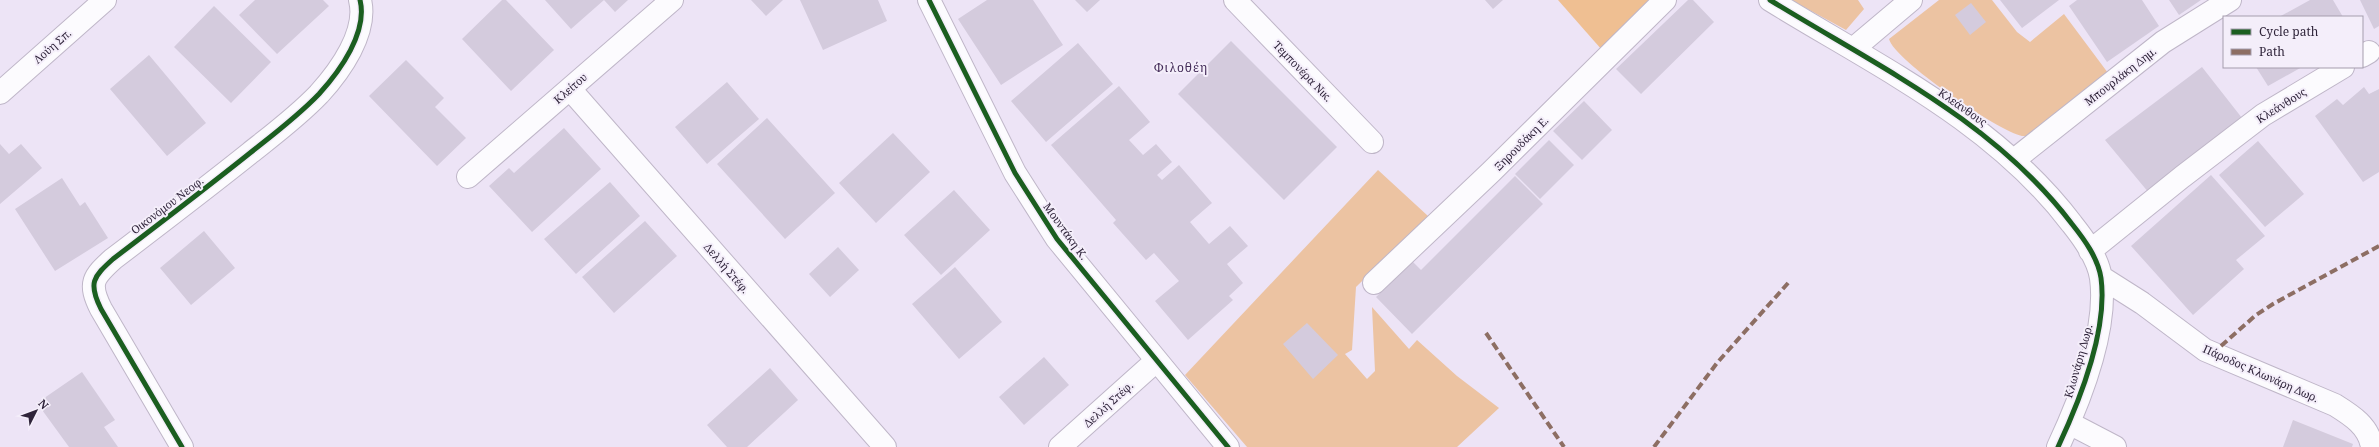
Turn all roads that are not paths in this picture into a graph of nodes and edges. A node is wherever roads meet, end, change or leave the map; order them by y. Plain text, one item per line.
1 (105, 0) edge
2 (360, 0) edge
3 (672, 0) edge
4 (929, 0) edge
5 (1235, 0) edge
6 (1665, 0) edge
7 (1770, 0) edge
8 (1911, 0) edge
9 (2230, 0) edge
10 (1854, 49) junction
11 (2341, 68) edge
12 (570, 88) junction
13 (0, 93) edge
14 (1372, 142) dead end
15 (2014, 160) junction
16 (468, 177) dead end
17 (2090, 251) junction
18 (2101, 277) junction
19 (1374, 284) dead end
20 (1156, 361) junction
21 (2069, 423) junction
22 (182, 447) edge
23 (885, 447) edge
24 (1060, 447) edge
25 (1228, 447) edge
26 (2058, 447) edge
27 (2115, 447) edge
28 (2372, 447) edge

1 - 13 street, Λούη Σπ.
2 - 22 street, Οικονόμου Νεοφ.
3 - 12 street, Κλείτου
4 - 20 street, Μουντάκη Κ.
5 - 14 street, Τεμπονέρα Νικ.
6 - 19 street, Ξηρουδάκη Ε.
7 - 10 street, Κλεάνθους
8 - 10 street
9 - 15 street, Μπουρλάκη Δημ.
10 - 15 street, Κλεάνθους
11 - 17 street, Κλεάνθους
12 - 16 street, Κλείτου
12 - 23 street, Δελλή Στέφ.
15 - 17 street, Κλεάνθους
17 - 18 street, Κλεάνθους
18 - 21 street, Κλωνάρη Δωρ.
18 - 28 street, Πάροδος Κλωνάρη Δωρ.
20 - 24 street, Δελλή Στέφ.
20 - 25 street, Μουντάκη Κ.
21 - 26 street, Κλωνάρη Δωρ.
21 - 27 street

